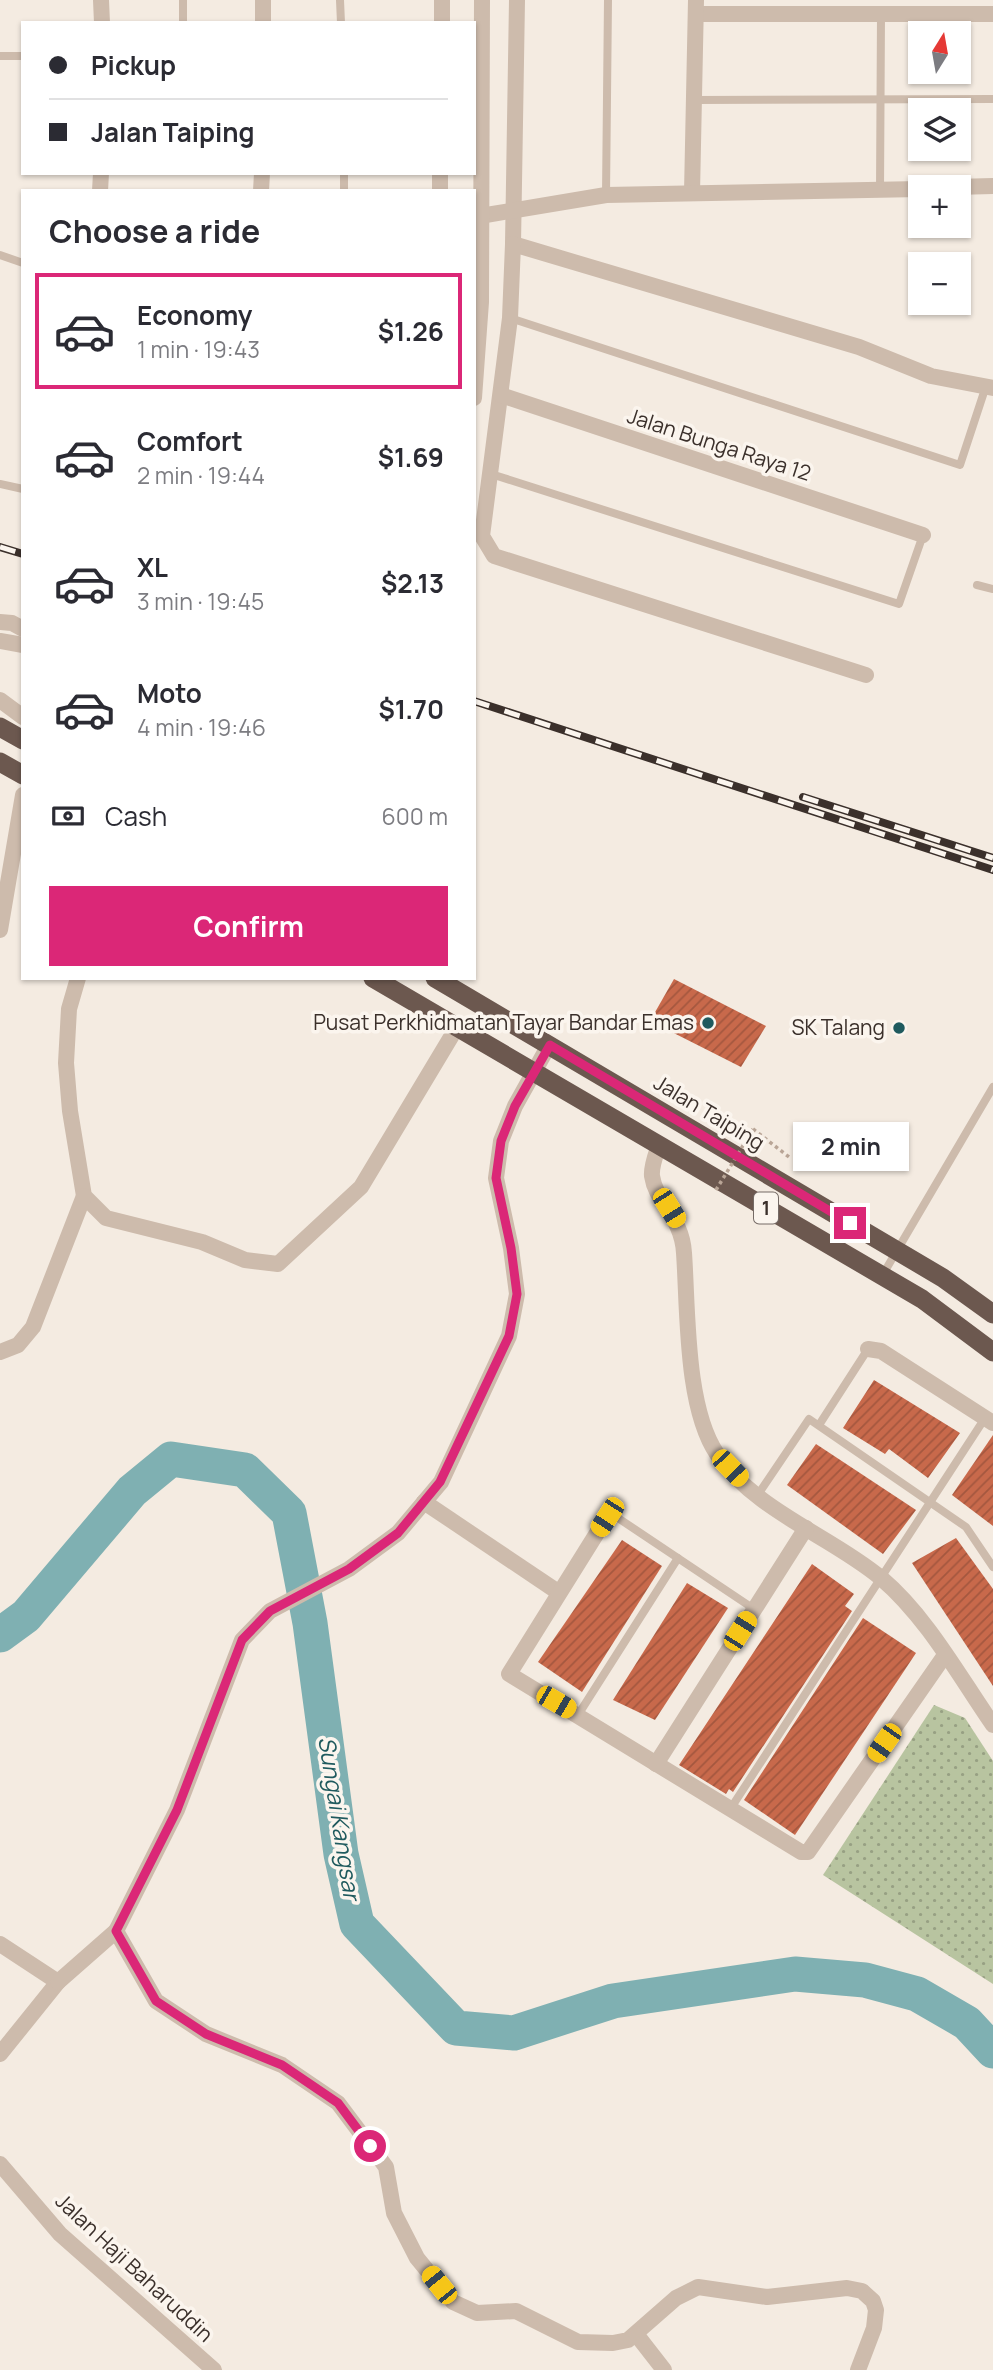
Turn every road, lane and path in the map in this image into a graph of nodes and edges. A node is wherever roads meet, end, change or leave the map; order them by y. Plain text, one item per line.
1 (101, 0) edge
2 (183, 0) edge
3 (263, 0) edge
4 (340, 0) edge
5 (442, 0) edge
6 (482, 0) edge
7 (517, 0) edge
8 (608, 0) edge
9 (696, 7) edge
10 (933, 7) edge
11 (993, 14) edge
12 (881, 15) junction
13 (102, 21) edge
14 (183, 21) edge
15 (263, 21) edge
16 (341, 21) edge
17 (442, 21) edge
18 (0, 56) edge
19 (21, 56) edge
20 (993, 99) edge
21 (694, 100) junction
22 (880, 100) junction
23 (993, 186) edge
24 (971, 187) edge
25 (908, 189) edge
26 (880, 190) junction
27 (692, 193) junction
28 (606, 195) junction
29 (515, 209) junction
30 (477, 217) edge
31 (513, 244) junction
32 (0, 256) edge
33 (21, 262) edge
34 (510, 318) junction
35 (476, 371) edge
36 (989, 387) edge
37 (501, 395) junction
38 (491, 474) junction
39 (0, 484) edge
40 (21, 489) edge
41 (923, 535) joint
42 (977, 585) dead end
43 (993, 589) edge
44 (0, 622) edge
45 (21, 628) edge
46 (0, 641) edge
47 (21, 645) edge
48 (866, 675) dead end
49 (0, 701) edge
50 (21, 716) edge
51 (0, 726) edge
52 (21, 739) edge
53 (0, 762) edge
54 (21, 774) edge
55 (21, 807) edge
56 (0, 930) edge
57 (77, 980) edge
58 (376, 980) edge
59 (438, 980) edge
60 (457, 1027) junction
61 (550, 1045) junction
62 (534, 1072) junction
63 (993, 1087) edge
64 (659, 1145) junction
65 (789, 1157) dead end
66 (716, 1190) dead end
67 (84, 1196) junction
68 (898, 1251) junction
69 (882, 1276) junction
70 (993, 1314) edge
71 (868, 1349) joint
72 (0, 1352) edge
73 (993, 1352) edge
74 (989, 1420) edge
75 (819, 1426) junction
76 (757, 1496) junction
77 (424, 1502) junction
78 (930, 1502) junction
79 (607, 1517) joint
80 (806, 1528) junction
81 (678, 1558) junction
82 (993, 1567) edge
83 (881, 1578) junction
84 (558, 1592) junction
85 (754, 1609) junction
86 (945, 1655) junction
87 (578, 1715) junction
88 (993, 1725) edge
89 (656, 1764) junction
90 (729, 1811) junction
91 (116, 1931) junction
92 (0, 1944) edge
93 (58, 1982) junction
94 (0, 2054) edge
95 (0, 2164) edge
96 (636, 2334) junction
97 (214, 2370) edge
98 (664, 2370) edge
99 (858, 2370) edge

1 - 13 street
2 - 14 lane
3 - 15 street
4 - 16 lane
5 - 17 street
6 - 30 street
7 - 29 street
8 - 28 lane
9 - 12 street
9 - 21 street
10 - 11 street
10 - 12 street
12 - 22 lane
18 - 19 lane
20 - 22 lane
21 - 22 lane
21 - 27 street
22 - 26 lane
23 - 24 street
25 - 26 street
26 - 27 street
27 - 28 street
28 - 29 street
29 - 30 street
29 - 31 street
30 - 35 street
31 - 34 street
31 - 36 street
32 - 33 lane
34 - 36 lane
34 - 37 street
37 - 38 street
37 - 41 street, Jalan Bunga Raya 12
38 - 41 lane
38 - 48 street
39 - 40 lane
42 - 43 lane
44 - 45 street
46 - 47 street
49 - 50 street
51 - 52 highway
53 - 54 highway
55 - 56 street
57 - 67 street
58 - 60 highway, 1
59 - 61 highway, Jalan Taiping / 1
60 - 62 highway, 1
60 - 67 street
61 - 62 street
61 - 68 highway, Jalan Taiping / 1
62 - 64 highway, 1
62 - 77 street
63 - 68 lane
64 - 69 highway, 1
64 - 76 street
65 - 66 path, bridge
67 - 72 street
68 - 69 lane
68 - 70 highway, Jalan Taiping / 1
69 - 73 highway, 1
71 - 74 street
71 - 75 lane
74 - 78 lane
75 - 76 lane
75 - 78 lane
76 - 80 street
77 - 84 street
77 - 91 street
78 - 82 lane
78 - 83 lane
79 - 81 lane
79 - 84 street
80 - 83 street
80 - 85 street
81 - 85 lane
81 - 87 lane
83 - 86 street
83 - 90 lane
84 - 87 street
85 - 89 street
86 - 88 street
86 - 90 street
87 - 89 street
89 - 90 street
91 - 93 street
91 - 96 street
92 - 93 street
93 - 94 street
95 - 97 street, Jalan Haji Baharuddin
96 - 98 street
96 - 99 street

